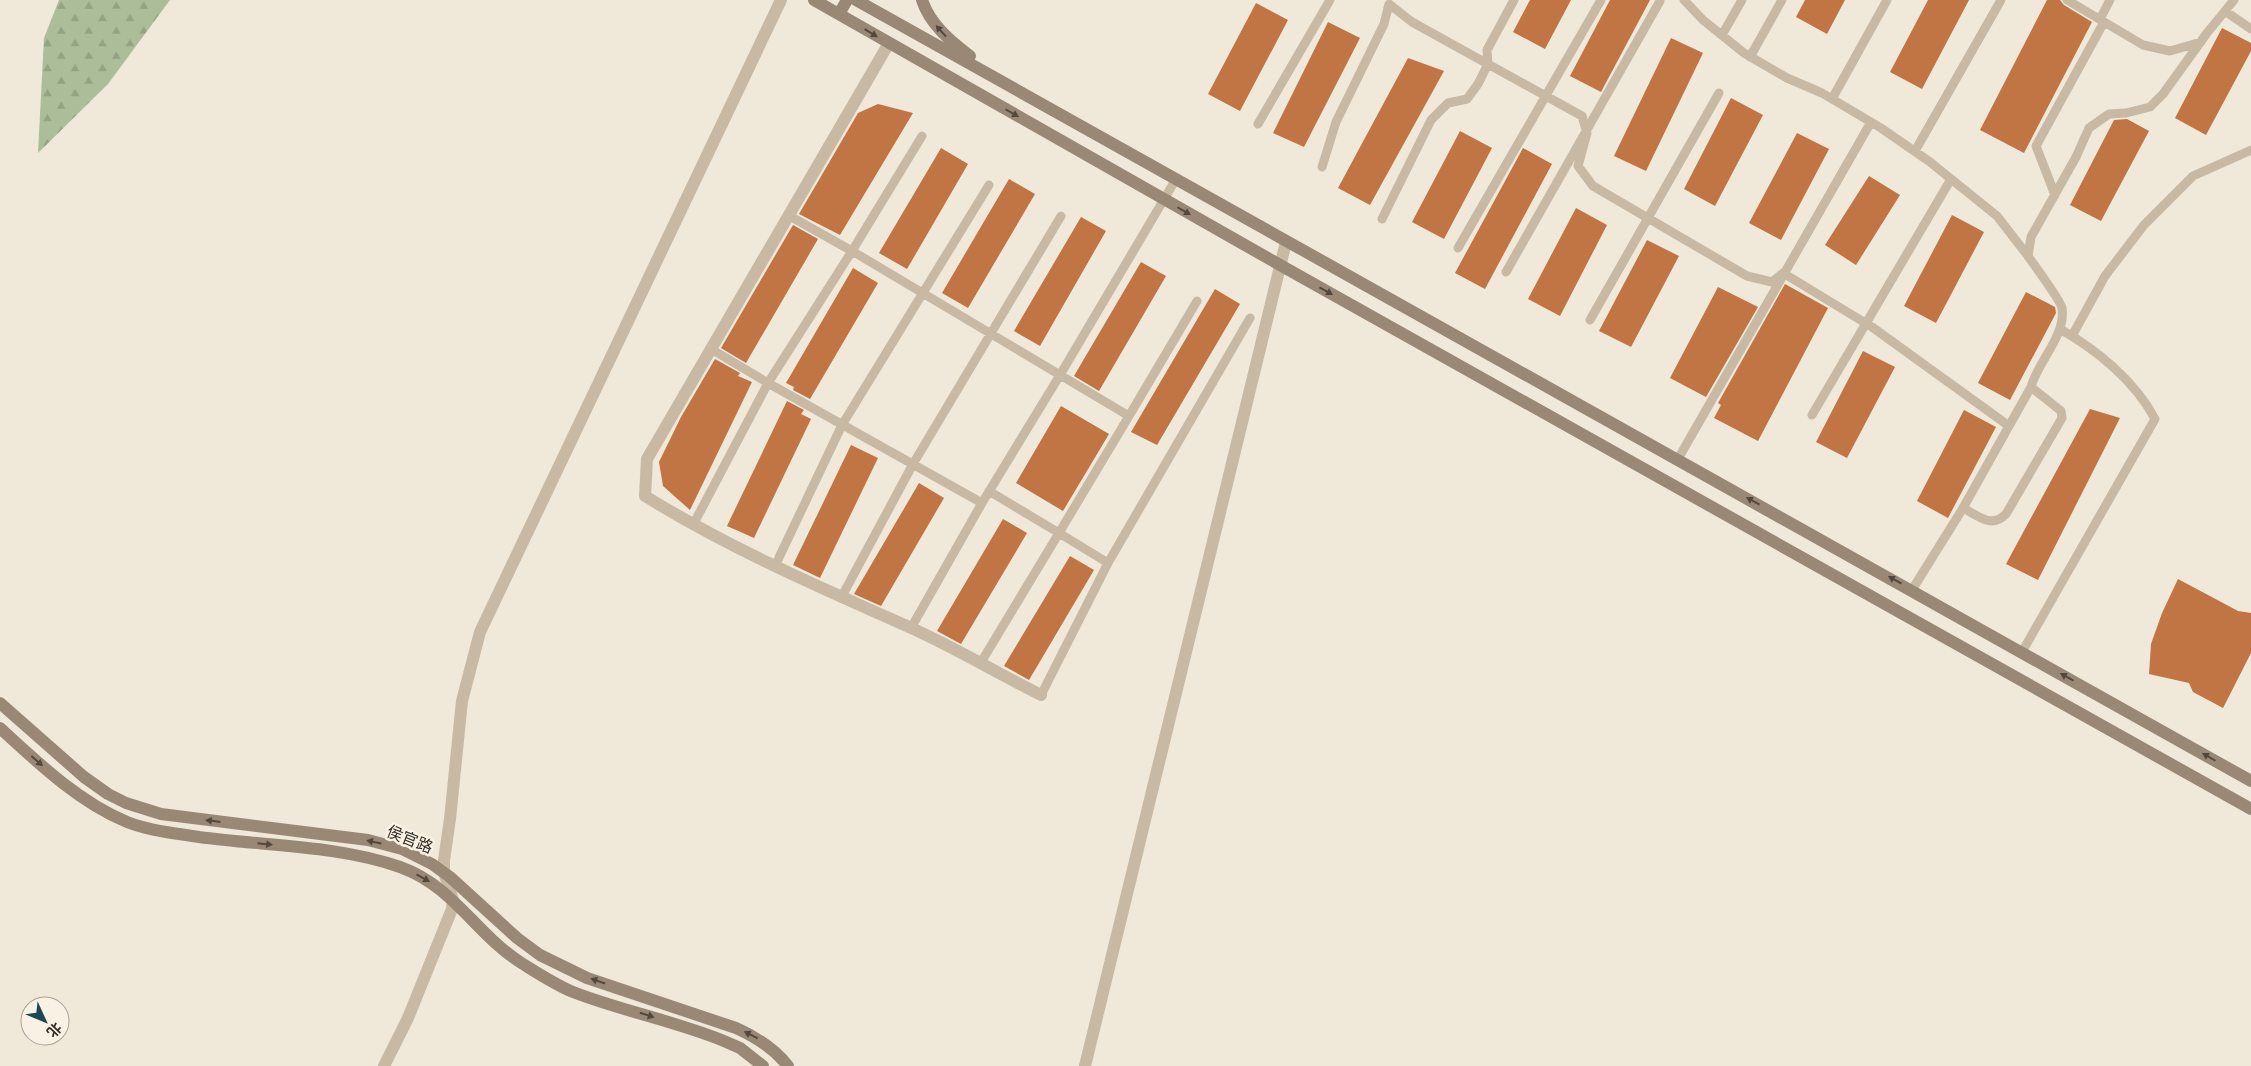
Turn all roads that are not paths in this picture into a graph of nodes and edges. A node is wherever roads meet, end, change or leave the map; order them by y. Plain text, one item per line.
1 (781, 0) edge
2 (814, 0) edge
3 (847, 0) edge
4 (922, 0) edge
5 (1330, 0) edge
6 (1514, 0) edge
7 (1600, 0) edge
8 (1663, 0) edge
9 (1684, 0) edge
10 (1742, 0) edge
11 (1782, 0) edge
12 (1887, 0) edge
13 (2001, 0) edge
14 (2067, 0) edge
15 (2110, 0) edge
16 (2234, 0) edge
17 (862, 2) edge
18 (2225, 11) junction
19 (839, 14) junction
20 (2102, 20) junction
21 (853, 22) junction
22 (2251, 29) edge
23 (1722, 35) junction
24 (2201, 42) junction
25 (889, 44) junction
26 (1750, 56) junction
27 (1488, 64) junction
28 (1006, 84) junction
29 (1718, 92) dead end
30 (1545, 96) junction
31 (1832, 98) junction
32 (1871, 122) junction
33 (1258, 124) dead end
34 (1587, 131) junction
35 (922, 136) dead end
36 (2251, 150) edge
37 (1915, 151) junction
38 (1322, 167) dead end
39 (1176, 179) junction
40 (1951, 179) junction
41 (989, 185) dead end
42 (2055, 195) junction
43 (1164, 199) junction
44 (788, 215) junction
45 (1061, 216) dead end
46 (1648, 218) junction
47 (1382, 219) dead end
48 (1286, 242) junction
49 (1458, 248) dead end
50 (852, 251) junction
51 (2028, 256) junction
52 (1280, 265) junction
53 (1506, 272) dead end
54 (1784, 273) junction
55 (922, 293) junction
56 (1197, 301) dead end
57 (1250, 318) dead end
58 (1590, 320) dead end
59 (1866, 323) junction
60 (2060, 329) junction
61 (990, 334) junction
62 (2072, 336) junction
63 (711, 349) junction
64 (1060, 376) junction
65 (768, 384) junction
66 (2030, 387) junction
67 (1812, 415) dead end
68 (1129, 416) junction
69 (842, 425) junction
70 (2009, 426) junction
71 (1678, 459) junction
72 (913, 464) junction
73 (989, 491) junction
74 (982, 503) junction
75 (1963, 508) junction
76 (693, 525) junction
77 (1059, 533) junction
78 (1108, 564) junction
79 (775, 566) junction
80 (1912, 590) junction
81 (841, 598) junction
82 (911, 628) junction
83 (2022, 652) junction
84 (980, 664) junction
85 (1041, 696) joint
86 (0, 703) edge
87 (0, 728) edge
88 (2251, 781) edge
89 (2251, 809) edge
90 (444, 872) junction
91 (453, 900) junction
92 (384, 1066) edge
93 (762, 1066) edge
94 (788, 1066) edge
95 (1085, 1066) edge

1 - 90 street
2 - 19 street
3 - 19 street
28 -> 4 street
5 - 33 lane
6 - 27 lane
7 - 30 lane
8 - 34 lane
9 - 23 lane
10 - 23 lane
11 - 26 lane
12 - 31 lane
13 - 37 lane
14 - 20 lane
15 - 20 lane
16 - 18 lane
17 - 21 street
17 - 28 street
18 - 22 lane
18 - 24 lane
19 - 21 street
20 - 24 lane
20 - 42 lane
21 -> 25 street
23 - 26 lane
24 - 42 lane
25 -> 43 street
25 - 44 street
26 - 31 lane
27 - 30 lane
27 - 38 lane
27 - 47 lane
28 - 39 street
29 - 46 lane
30 - 34 lane
30 - 49 lane
31 - 32 lane
32 - 37 lane
32 - 54 lane
34 - 46 lane
34 - 53 lane
35 - 50 lane
36 - 62 lane
37 - 40 lane
39 - 43 lane
39 - 48 street
40 - 51 lane
40 - 59 lane
41 - 55 lane
42 - 51 lane
43 -> 52 street
43 - 64 lane
44 - 50 lane
44 - 63 street
45 - 61 lane
46 - 54 lane
46 - 58 lane
48 - 52 street
48 - 71 street
50 - 55 lane
50 - 65 lane
51 - 60 lane
52 -> 89 street
52 - 95 street
54 - 59 lane
54 - 71 lane
55 - 61 lane
55 - 69 lane
56 - 68 lane
57 - 78 lane
59 - 67 lane
59 - 70 lane
60 - 62 lane
60 - 66 lane
61 - 64 lane
61 - 72 lane
62 - 83 lane
63 - 65 lane
63 - 76 street
64 - 68 lane
64 - 73 lane
65 - 69 lane
65 - 76 lane
66 - 70 lane
66 - 75 lane
68 - 77 lane
69 - 72 lane
69 - 79 lane
70 - 75 lane
80 -> 71 street
72 - 74 lane
72 - 81 lane
73 - 74 lane
73 - 77 lane
74 - 82 lane
75 - 80 lane
76 - 79 street
77 - 78 lane
77 - 84 lane
78 - 85 lane
79 - 81 street
80 - 83 street
81 - 82 street
82 - 84 street
88 -> 83 street
84 - 85 street
90 -> 86 street, 侯官路
87 -> 91 street, 侯官路
90 - 91 street
94 -> 90 street, 侯官路
91 - 92 street
91 -> 93 street, 侯官路

